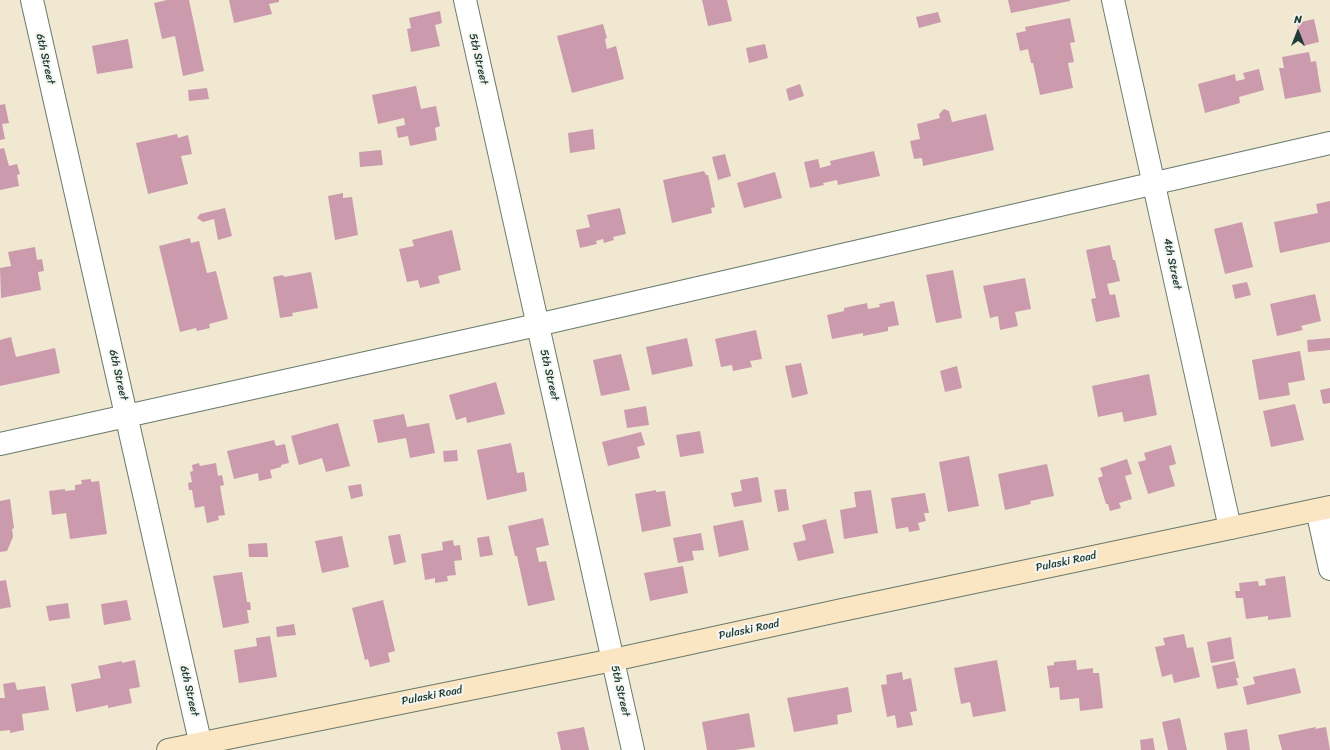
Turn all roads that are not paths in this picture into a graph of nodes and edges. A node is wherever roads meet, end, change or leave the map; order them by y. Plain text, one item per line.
1 (32, 0) edge
2 (465, 0) edge
3 (1113, 0) edge
4 (1330, 143) edge
5 (1154, 183) junction
6 (537, 325) junction
7 (127, 416) junction
8 (0, 444) edge
9 (1323, 508) edge
10 (1230, 528) junction
11 (1330, 569) edge
12 (613, 660) junction
13 (201, 747) edge
14 (168, 750) edge
15 (633, 750) edge

1 - 7 street, 6th Street
2 - 6 street, 5th Street
3 - 5 street, 4th Street
4 - 5 street
5 - 6 street
5 - 10 street, 4th Street
6 - 7 street
6 - 12 street, 5th Street
7 - 8 street
7 - 13 street, 6th Street
9 - 10 main road, Pulaski Road
9 - 11 street
10 - 12 main road, Pulaski Road
12 - 13 main road, Pulaski Road
12 - 15 street, 5th Street
13 - 14 main road, Pulaski Road

